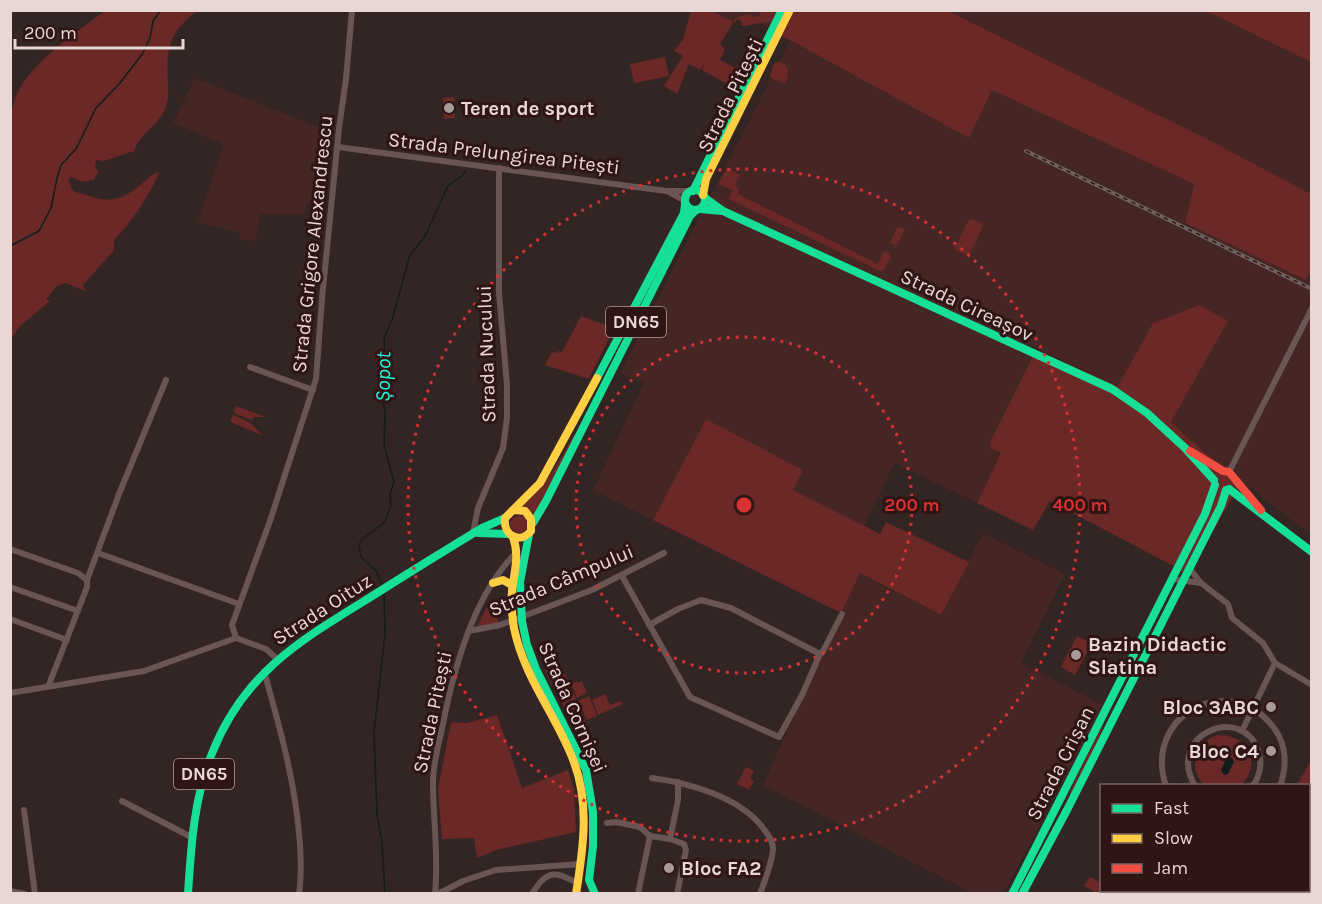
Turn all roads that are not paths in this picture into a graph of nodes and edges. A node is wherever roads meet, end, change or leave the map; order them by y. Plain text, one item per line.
1 (352, 10) edge
2 (782, 10) edge
3 (790, 10) edge
4 (338, 147) junction
5 (499, 168) junction
6 (666, 191) junction
7 (692, 191) junction
8 (704, 197) junction
9 (685, 203) junction
10 (698, 210) junction
11 (723, 211) junction
12 (1311, 308) edge
13 (631, 324) junction
14 (250, 367) dead end
15 (166, 380) dead end
16 (313, 390) junction
17 (1185, 448) junction
18 (1229, 474) junction
19 (1214, 483) junction
20 (1228, 490) junction
21 (514, 510) junction
22 (1263, 513) junction
23 (505, 518) junction
24 (533, 523) junction
25 (473, 534) junction
26 (529, 534) junction
27 (510, 536) junction
28 (10, 549) edge
29 (517, 552) junction
30 (1311, 552) edge
31 (98, 553) junction
32 (664, 554) dead end
33 (1189, 568) junction
34 (621, 576) junction
35 (87, 580) junction
36 (1177, 580) junction
37 (494, 584) junction
38 (1201, 584) junction
39 (512, 585) junction
40 (10, 587) edge
41 (239, 604) junction
42 (78, 611) junction
43 (842, 614) dead end
44 (10, 619) edge
45 (517, 619) junction
46 (649, 625) junction
47 (469, 630) junction
48 (236, 638) junction
49 (67, 639) junction
50 (820, 654) junction
51 (276, 658) junction
52 (1275, 663) junction
53 (264, 670) junction
54 (1311, 685) edge
55 (48, 687) junction
56 (10, 693) edge
57 (1253, 708) junction
58 (1242, 731) junction
59 (652, 778) dead end
60 (678, 782) junction
61 (1166, 784) edge
62 (1194, 784) edge
63 (1254, 784) edge
64 (1280, 784) edge
65 (122, 801) dead end
66 (24, 810) dead end
67 (607, 823) dead end
68 (589, 833) junction
69 (650, 836) junction
70 (193, 838) junction
71 (670, 839) junction
72 (581, 864) junction
73 (578, 882) junction
74 (10, 891) edge
75 (25, 894) edge
76 (35, 894) edge
77 (188, 894) edge
78 (299, 894) edge
79 (436, 894) edge
80 (532, 894) edge
81 (576, 894) edge
82 (595, 894) edge
83 (638, 894) edge
84 (677, 894) edge
85 (760, 894) edge
86 (1012, 894) edge
87 (1022, 894) edge

1 - 4 street, Strada Grigore Alexandrescu
2 - 7 main road, Strada Pitești / DN65
3 - 8 main road, Strada Pitești / DN65
4 - 5 street, Strada Prelungirea Pitești
4 - 16 street, Strada Grigore Alexandrescu
5 - 6 street, Strada Prelungirea Pitești
5 - 25 street, Strada Nucului
6 - 7 street, Strada Prelungirea Pitești
6 - 9 street, Strada Prelungirea Pitești
7 - 8 main road
7 - 9 main road, Strada Pitești / DN65
8 - 10 main road, Strada Pitești / DN65
8 - 11 main road, Strada Cireașov
9 - 10 main road
9 - 13 main road, Strada Pitești / DN65
10 - 11 main road, Strada Cireașov
10 - 13 main road, Strada Pitești / DN65
11 - 17 main road, Strada Cireașov
12 - 18 street
13 - 21 main road, Strada Pitești / DN65
13 - 24 main road, Strada Pitești / DN65
14 - 16 street
15 - 31 street
16 - 41 street, Strada Grigore Alexandrescu
17 - 18 main road, Strada Cireașov
17 - 19 main road, Strada Cireașov
18 - 19 main road
18 - 20 main road
18 - 22 main road, Strada Cireașov
19 - 20 main road
19 - 36 main road, Strada Crișan
20 - 22 main road, Strada Cireașov
20 - 33 main road, Strada Crișan
21 - 23 main road
21 - 24 main road
22 - 30 main road, Strada Cireașov
23 - 25 main road, Strada Oituz / DN65
23 - 27 main road
24 - 26 main road
25 - 27 main road
25 - 51 main road, Strada Oituz / DN65
26 - 27 main road
26 - 45 main road, Strada Cornișei
27 - 29 main road, Strada Cornișei
28 - 35 street
29 - 37 street, Strada Pitești
29 - 39 main road, Strada Cornișei
31 - 35 street
31 - 41 street
32 - 34 street, Strada Câmpului
33 - 36 main road, Strada Crișan
33 - 38 street
34 - 45 street, Strada Câmpului
34 - 46 street
35 - 42 street
36 - 38 street
36 - 86 main road, Strada Crișan
36 - 87 main road, Strada Crișan
37 - 39 main road
37 - 47 street, Strada Pitești
38 - 52 street
39 - 45 main road, Strada Cornișei
40 - 42 street
41 - 48 street, Strada Grigore Alexandrescu
42 - 49 street
43 - 50 street
44 - 49 street
45 - 47 street, Strada Câmpului
45 - 68 main road, Strada Cornișei
46 - 50 street
46 - 50 street
47 - 79 street, Strada Pitești
48 - 51 street
48 - 55 street
49 - 55 street
51 - 53 main road, Strada Oituz / DN65
52 - 54 street
52 - 57 street
53 - 70 main road, DN65
53 - 78 street, Strada Oituz
55 - 56 street
57 - 58 street
57 - 61 street
57 - 64 street
58 - 62 street
58 - 63 street
59 - 60 street
60 - 71 street
60 - 85 street
65 - 70 street
66 - 76 street
67 - 69 street
68 - 72 main road, Strada Cornișei
68 - 82 main road, Strada Cornișei
69 - 71 street
69 - 83 street
70 - 77 main road, DN65
71 - 84 street
72 - 73 main road, Strada Cornișei
72 - 79 street, Strada Pitești
73 - 80 street
73 - 81 main road, Strada Cornișei
74 - 75 street

